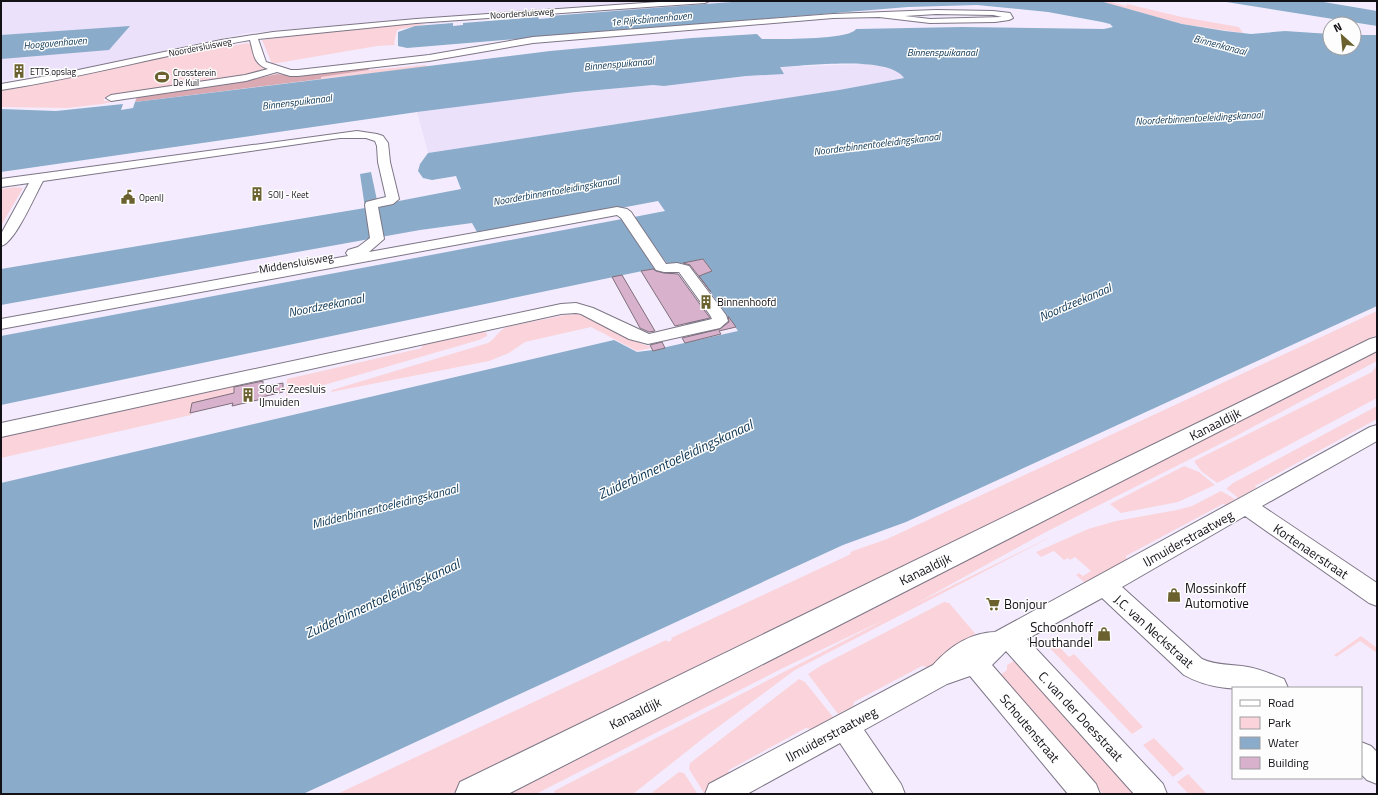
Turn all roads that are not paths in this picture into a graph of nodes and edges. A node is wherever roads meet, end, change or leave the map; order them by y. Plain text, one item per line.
1 (705, 1) edge
2 (882, 15) junction
3 (930, 20) junction
4 (904, 26) dead end
5 (254, 39) junction
6 (277, 69) junction
7 (1, 87) edge
8 (131, 94) junction
9 (111, 98) dead end
10 (127, 107) dead end
11 (38, 178) junction
12 (1, 183) edge
13 (1, 242) edge
14 (214, 285) junction
15 (1, 324) edge
16 (1377, 343) edge
17 (1, 430) edge
18 (1377, 432) edge
19 (1246, 506) junction
20 (1104, 586) junction
21 (1374, 590) edge
22 (1003, 640) junction
23 (974, 662) junction
24 (942, 672) junction
25 (1272, 687) edge
26 (845, 726) junction
27 (1362, 757) edge
28 (1377, 770) edge
29 (472, 794) edge
30 (720, 794) edge
31 (891, 794) edge
32 (1086, 794) edge
33 (1153, 794) edge

1 - 5 street, Noordersluisweg
2 - 3 street
2 - 3 street
2 - 6 street
3 - 4 street
5 - 6 street
5 - 7 street, Noordersluisweg
6 - 8 street
8 - 9 street
8 - 10 street
11 - 12 street
11 - 13 street
11 - 14 street, Middensluisweg
14 - 15 street
14 - 17 street
16 - 29 main road, Kanaaldijk
18 - 19 street, IJmuiderstraatweg
19 - 20 street, IJmuiderstraatweg
19 - 21 street, Kortenaerstraat
20 - 22 street, IJmuiderstraatweg
20 - 25 street, J.C. van Neckstraat
22 - 23 street, IJmuiderstraatweg
22 - 24 street, IJmuiderstraatweg
22 - 33 street, C. van der Doesstraat
23 - 24 street, IJmuiderstraatweg
23 - 32 street, Schoutenstraat
24 - 26 street, IJmuiderstraatweg
26 - 30 street, IJmuiderstraatweg
26 - 31 street
27 - 28 street

